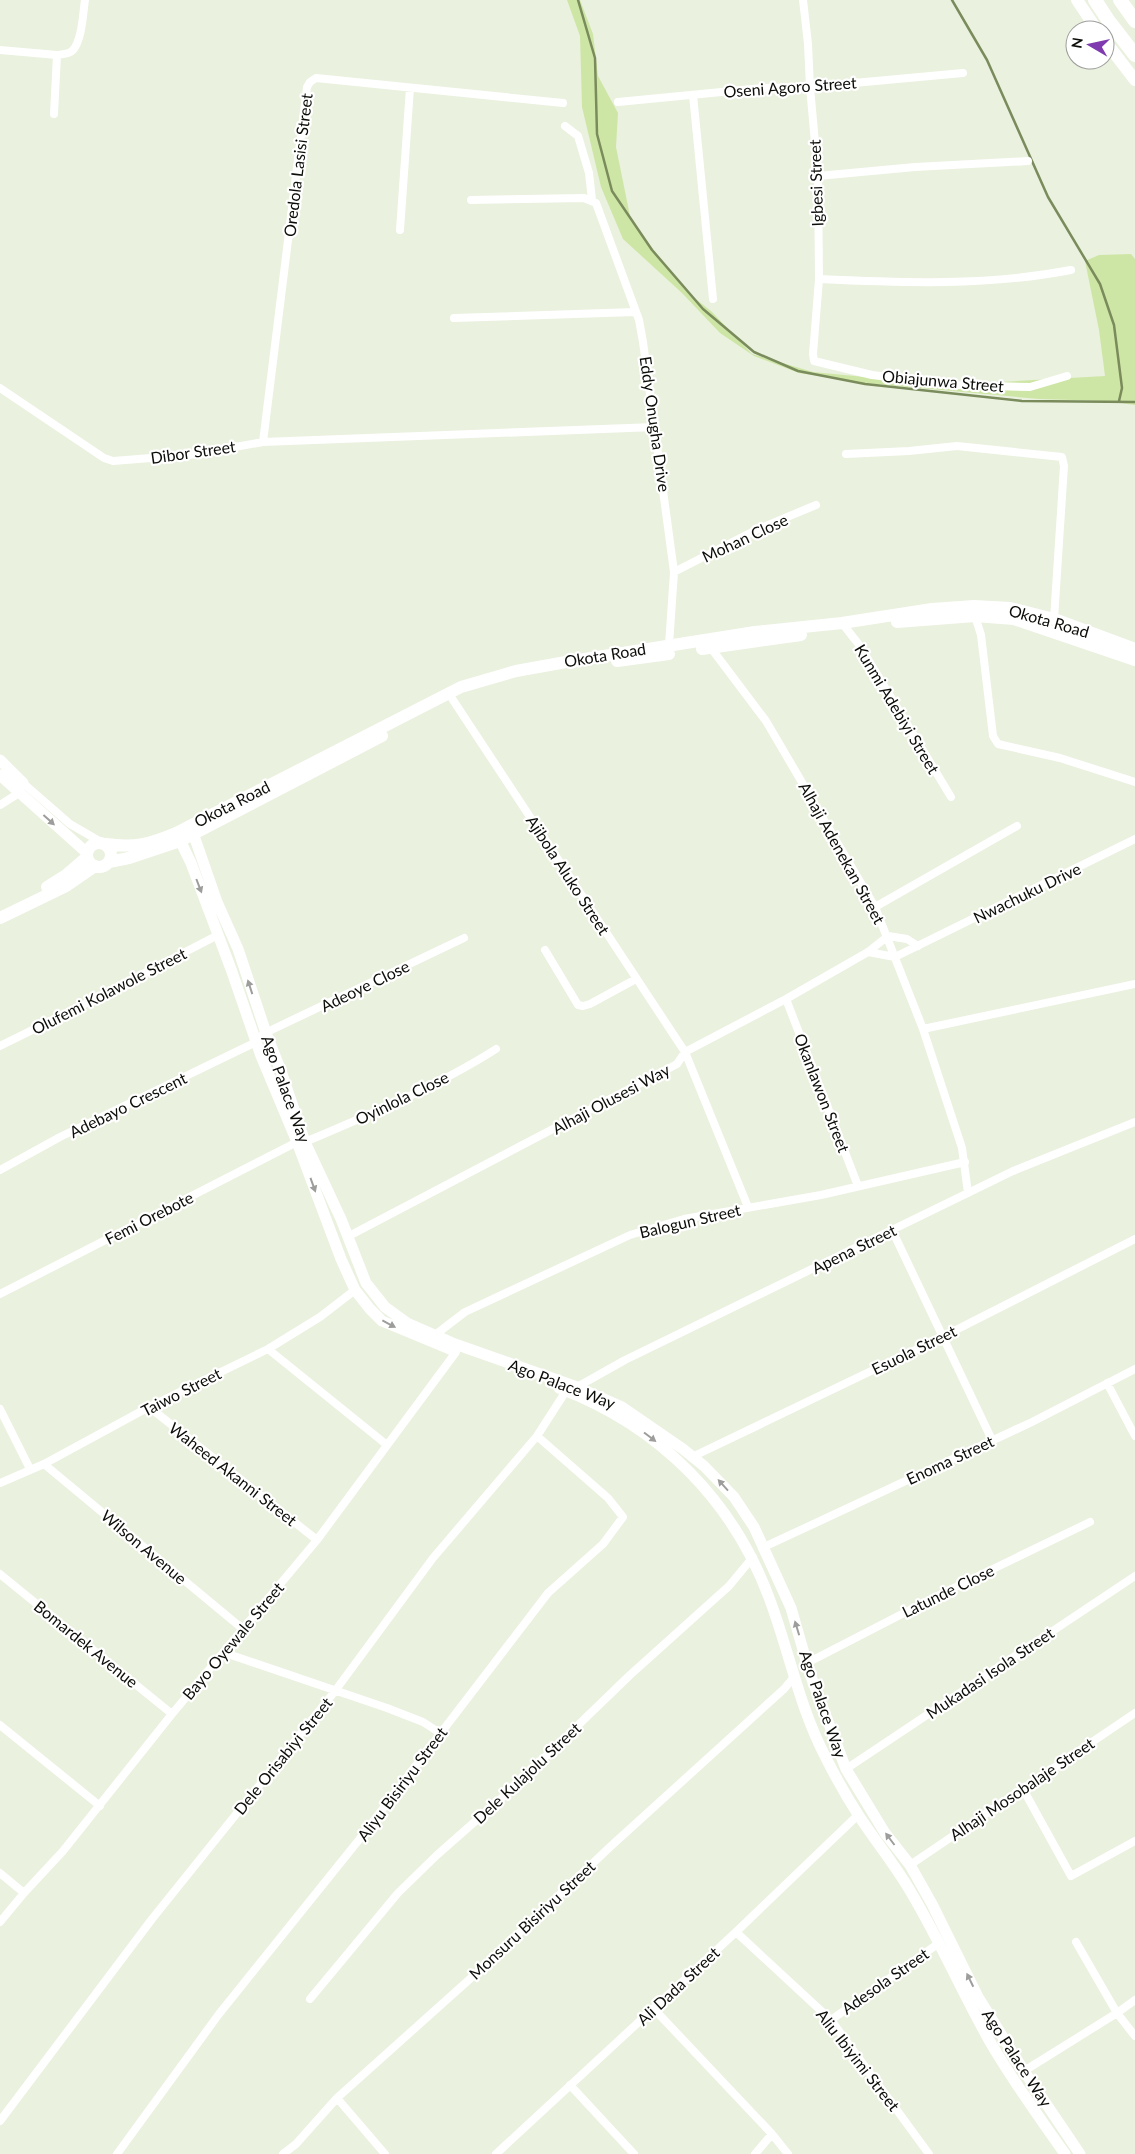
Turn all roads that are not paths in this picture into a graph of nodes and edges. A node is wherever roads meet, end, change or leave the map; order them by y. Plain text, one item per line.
1 (85, 0) edge
2 (803, 0) edge
3 (1078, 0) edge
4 (1095, 0) edge
5 (1120, 0) edge
6 (1091, 20) edge
7 (1135, 21) edge
8 (0, 50) edge
9 (1115, 54) edge
10 (1135, 54) edge
11 (57, 55) junction
12 (963, 73) dead end
13 (1135, 80) edge
14 (810, 87) junction
15 (410, 88) junction
16 (693, 95) junction
17 (563, 102) dead end
18 (618, 102) dead end
19 (54, 114) dead end
20 (565, 126) dead end
21 (1028, 161) dead end
22 (818, 176) junction
23 (471, 200) dead end
24 (592, 200) junction
25 (400, 230) dead end
26 (1071, 270) dead end
27 (819, 279) junction
28 (713, 299) dead end
29 (635, 312) junction
30 (454, 318) dead end
31 (818, 364) joint
32 (1067, 376) dead end
33 (0, 388) edge
34 (655, 426) junction
35 (264, 442) junction
36 (846, 454) dead end
37 (816, 505) dead end
38 (674, 572) junction
39 (975, 616) junction
40 (1054, 619) junction
41 (844, 625) junction
42 (669, 645) junction
43 (1109, 645) junction
44 (711, 648) junction
45 (1135, 649) edge
46 (1135, 660) edge
47 (451, 697) junction
48 (0, 760) edge
49 (0, 775) edge
50 (1135, 782) edge
51 (21, 788) junction
52 (951, 797) dead end
53 (0, 804) edge
54 (1017, 826) dead end
55 (192, 830) junction
56 (178, 837) junction
57 (1135, 839) edge
58 (103, 843) junction
59 (90, 859) junction
60 (108, 862) junction
61 (875, 907) junction
62 (0, 910) edge
63 (0, 918) edge
64 (218, 935) junction
65 (888, 936) junction
66 (464, 938) dead end
67 (918, 946) junction
68 (545, 950) dead end
69 (868, 952) junction
70 (895, 958) junction
71 (636, 978) junction
72 (1135, 984) edge
73 (786, 999) junction
74 (924, 1029) junction
75 (266, 1033) junction
76 (255, 1040) junction
77 (0, 1046) edge
78 (496, 1049) dead end
79 (685, 1052) junction
80 (1135, 1122) edge
81 (301, 1142) junction
82 (965, 1162) junction
83 (0, 1170) edge
84 (858, 1186) junction
85 (968, 1193) junction
86 (748, 1207) junction
87 (892, 1230) junction
88 (347, 1237) junction
89 (1135, 1239) edge
90 (355, 1290) junction
91 (0, 1294) edge
92 (435, 1335) junction
93 (942, 1337) junction
94 (268, 1348) junction
95 (456, 1352) junction
96 (1135, 1368) edge
97 (1107, 1383) junction
98 (572, 1389) junction
99 (149, 1407) junction
100 (0, 1410) edge
101 (536, 1436) junction
102 (1135, 1436) edge
103 (992, 1440) junction
104 (387, 1445) junction
105 (692, 1457) junction
106 (44, 1464) junction
107 (30, 1469) junction
108 (0, 1483) edge
109 (1090, 1522) dead end
110 (318, 1540) junction
111 (762, 1548) junction
112 (752, 1557) junction
113 (0, 1574) edge
114 (1135, 1576) edge
115 (244, 1630) junction
116 (225, 1653) junction
117 (807, 1663) junction
118 (794, 1677) junction
119 (335, 1691) junction
120 (1135, 1713) edge
121 (172, 1714) junction
122 (809, 1722) junction
123 (827, 1722) junction
124 (0, 1725) edge
125 (440, 1733) junction
126 (832, 1736) junction
127 (815, 1738) junction
128 (846, 1769) junction
129 (1023, 1789) junction
130 (100, 1806) junction
131 (858, 1815) junction
132 (1135, 1841) edge
133 (910, 1865) junction
134 (0, 1873) edge
135 (24, 1892) junction
136 (0, 1922) edge
137 (736, 1932) junction
138 (1076, 1942) dead end
139 (939, 1943) junction
140 (310, 1999) dead end
141 (1135, 2000) edge
142 (654, 2009) junction
143 (1117, 2013) junction
144 (831, 2020) junction
145 (1135, 2036) edge
146 (1024, 2071) junction
147 (570, 2085) junction
148 (337, 2098) junction
149 (0, 2121) edge
150 (772, 2134) junction
151 (117, 2154) edge
152 (283, 2154) edge
153 (385, 2154) edge
154 (496, 2154) edge
155 (634, 2154) edge
156 (755, 2154) edge
157 (788, 2154) edge
158 (929, 2154) edge
159 (1066, 2154) edge
160 (1080, 2154) edge

1 - 11 street
2 - 14 street, Igbesi Street
3 - 6 main road
4 - 10 highway
5 - 7 highway
8 - 11 street
9 - 13 main road
11 - 19 street
12 - 14 street, Oseni Agoro Street
14 - 16 street, Oseni Agoro Street
14 - 22 street, Igbesi Street
15 - 17 street, Oredola Lasisi Street
15 - 25 street
15 - 35 street, Oredola Lasisi Street
16 - 18 street, Oseni Agoro Street
16 - 28 street
20 - 24 street
21 - 22 street
22 - 27 street, Igbesi Street
23 - 24 street
24 - 29 street, Eddy Onugha Drive
26 - 27 street
27 - 31 street, Igbesi Street
29 - 30 street
29 - 34 street, Eddy Onugha Drive
31 - 32 street, Obiajunwa Street
33 - 35 street, Dibor Street
34 - 35 street, Dibor Street
34 - 38 street, Eddy Onugha Drive
36 - 40 street
37 - 38 street, Mohan Close
38 - 42 street, Eddy Onugha Drive
39 - 41 main road, Okota Road
39 - 43 main road, Okota Road
39 - 50 street
40 - 41 main road, Okota Road
40 - 43 main road, Okota Road
41 - 42 main road, Okota Road
41 - 44 main road, Okota Road
41 - 52 street, Kunmi Adebiyi Street
42 - 55 main road, Okota Road
43 - 45 main road, Okota Road
43 - 46 main road, Okota Road
44 - 47 main road, Okota Road
44 - 61 street, Alhaji Adenekan Street
47 - 55 main road, Okota Road
47 - 71 street, Ajibola Aluko Street
48 - 51 main road
49 - 51 main road
51 - 53 street
51 - 58 street
51 -> 59 main road
54 - 61 street
55 - 56 main road, Okota Road
75 -> 55 main road, Ago Palace Way
56 - 58 main road, Okota Road
56 - 60 main road, Okota Road
56 -> 64 main road, Ago Palace Way
57 - 67 street, Nwachuku Drive
58 - 59 main road
58 - 60 main road
59 - 60 main road
59 - 62 main road
59 - 63 main road
61 - 65 street, Alhaji Adenekan Street
64 - 76 main road, Ago Palace Way
64 - 77 street, Olufemi Kolawole Street
65 - 67 street
65 - 69 street, Alhaji Olusesi Way
65 - 70 street, Alhaji Adenekan Street
66 - 75 street, Adeoye Close
67 - 70 street, Nwachuku Drive
68 - 71 street
69 - 70 street
69 - 73 street, Alhaji Olusesi Way
70 - 74 street, Alhaji Adenekan Street
71 - 79 street, Ajibola Aluko Street
72 - 74 street
73 - 79 street, Alhaji Olusesi Way
73 - 84 street, Okanlawon Street
74 - 82 street, Alhaji Adenekan Street
75 - 76 street, Adeoye Close
75 - 81 main road, Ago Palace Way
76 - 81 main road, Ago Palace Way
76 - 83 street, Adebayo Crescent
78 - 81 street, Oyinlola Close
79 - 86 street, Ajibola Aluko Street
79 - 88 street, Alhaji Olusesi Way
80 - 85 street, Apena Street
81 - 88 main road, Ago Palace Way
81 -> 90 main road, Ago Palace Way
81 - 91 street, Femi Orebote
82 - 84 street, Balogun Street
82 - 85 street, Alhaji Adenekan Street
84 - 86 street, Balogun Street
85 - 87 street, Apena Street
86 - 92 street, Balogun Street
87 - 93 street
87 - 98 street, Apena Street
88 - 92 main road, Ago Palace Way
89 - 93 street, Esuola Street
90 - 94 street, Taiwo Street
90 -> 95 main road, Ago Palace Way
92 - 98 main road, Ago Palace Way
93 - 103 street
93 - 105 street, Esuola Street
94 - 99 street, Taiwo Street
94 - 104 street
95 - 98 main road, Ago Palace Way
95 - 104 street, Bayo Oyewale Street
96 - 97 street, Enoma Street
97 - 102 street
97 - 103 street, Enoma Street
98 - 101 street, Dele Orisabiyi Street
98 - 105 main road, Ago Palace Way
98 -> 112 main road, Ago Palace Way
99 - 106 street, Taiwo Street
99 - 110 street, Waheed Akanni Street
100 - 107 street
101 - 119 street, Dele Orisabiyi Street
101 - 125 street, Aliyu Bisiriyu Street
103 - 111 street, Enoma Street
104 - 110 street, Bayo Oyewale Street
111 -> 105 main road, Ago Palace Way
106 - 107 street, Taiwo Street
106 - 115 street, Wilson Avenue
107 - 108 street, Taiwo Street
109 - 117 street, Latunde Close
110 - 115 street, Bayo Oyewale Street
117 -> 111 main road, Ago Palace Way
112 - 118 main road, Ago Palace Way
112 - 140 street, Dele Kulajolu Street
113 - 121 street, Bomardek Avenue
114 - 128 street, Mukadasi Isola Street
115 - 116 street, Bayo Oyewale Street
116 - 119 street
116 - 121 street, Bayo Oyewale Street
117 - 123 main road, Ago Palace Way
118 - 122 main road, Ago Palace Way
118 - 148 street, Monsuru Bisiriyu Street
119 - 125 street
119 - 149 street, Dele Orisabiyi Street
120 - 129 street, Alhaji Mosobalaje Street
121 - 130 street, Bayo Oyewale Street
122 - 123 main road
122 - 127 main road, Ago Palace Way
123 - 126 main road, Ago Palace Way
124 - 130 street
125 - 151 street, Aliyu Bisiriyu Street
126 - 127 main road
126 - 128 main road, Ago Palace Way
127 - 131 main road, Ago Palace Way
133 -> 128 main road, Ago Palace Way
129 - 132 street
129 - 133 street, Alhaji Mosobalaje Street
130 - 135 street, Bayo Oyewale Street
131 - 137 street, Ali Dada Street
131 - 139 main road, Ago Palace Way
146 -> 133 main road, Ago Palace Way
134 - 135 street
135 - 136 street, Bayo Oyewale Street
137 - 142 street, Ali Dada Street
137 - 144 street, Aliu Ibiyimi Street
138 - 143 street
139 - 144 street, Adesola Street
139 - 159 main road, Ago Palace Way
141 - 143 street
142 - 147 street, Ali Dada Street
142 - 150 street
143 - 145 street
143 - 146 street
144 - 158 street, Aliu Ibiyimi Street
146 - 160 main road, Ago Palace Way
147 - 154 street, Ali Dada Street
147 - 155 street
148 - 152 street, Monsuru Bisiriyu Street
148 - 153 street
150 - 156 street
150 - 157 street

